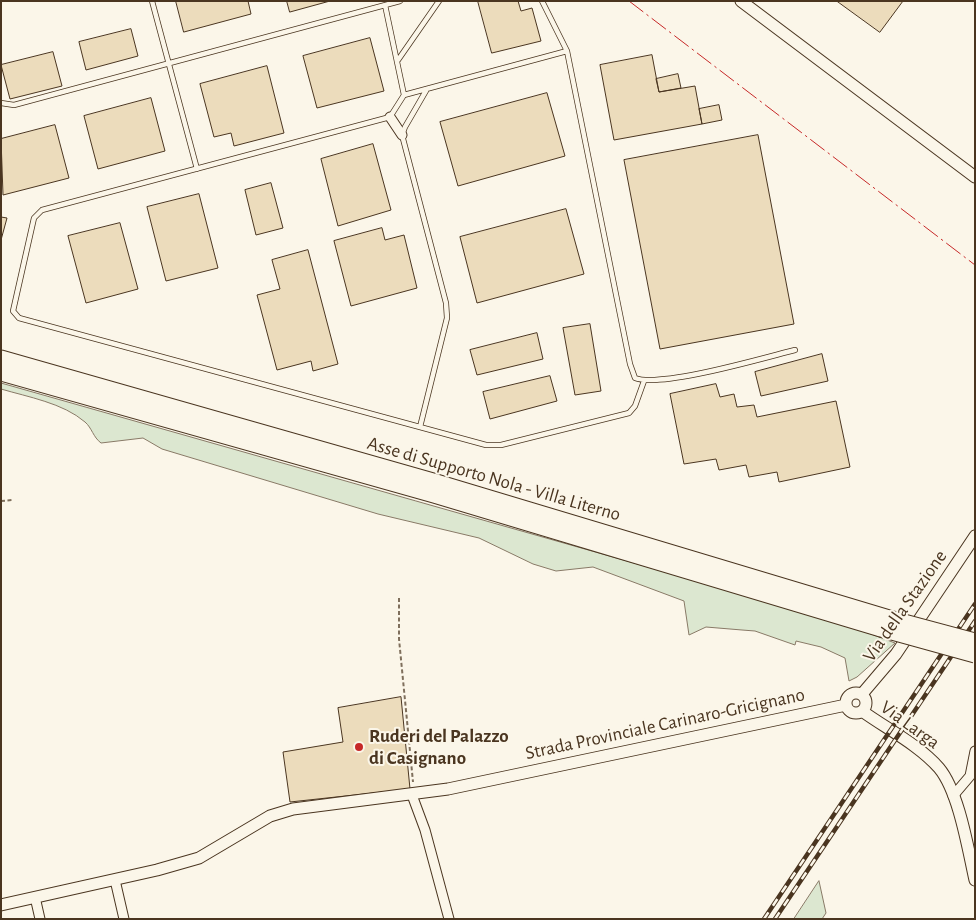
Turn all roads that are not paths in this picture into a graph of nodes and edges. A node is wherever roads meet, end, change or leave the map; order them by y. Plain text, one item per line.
1 (152, 1) edge
2 (400, 1) edge
3 (439, 1) edge
4 (542, 1) edge
5 (741, 1) edge
6 (385, 5) junction
7 (567, 50) junction
8 (398, 60) junction
9 (169, 63) junction
10 (427, 89) junction
11 (404, 95) junction
12 (1, 103) edge
13 (390, 117) junction
14 (402, 135) junction
15 (197, 169) junction
16 (975, 177) edge
17 (795, 350) dead end
18 (1, 358) edge
19 (1, 374) edge
20 (644, 381) junction
21 (420, 427) junction
22 (975, 536) edge
23 (885, 623) junction
24 (975, 641) edge
25 (975, 655) edge
26 (862, 694) junction
27 (846, 705) junction
28 (862, 711) junction
29 (975, 751) edge
30 (412, 795) junction
31 (953, 796) junction
32 (115, 880) junction
33 (975, 880) edge
34 (35, 897) junction
35 (1, 905) edge
36 (40, 919) edge
37 (124, 919) edge
38 (449, 919) edge

1 - 9 lane
2 - 6 lane
3 - 8 lane
4 - 7 lane
5 - 16 street
6 - 8 lane
6 - 9 lane
7 - 10 lane
7 - 20 lane
8 - 11 lane
9 - 12 lane
9 - 15 lane
10 - 11 lane
10 - 14 lane
11 - 13 lane
13 - 14 street
13 - 15 lane
14 - 21 lane
15 - 21 lane
17 - 20 lane
18 - 23 highway, Asse di Supporto Nola - Villa Literno
19 - 23 highway, Asse di Supporto Nola - Villa Literno
20 - 21 lane
22 - 26 street, Via della Stazione
23 - 24 highway, Asse di Supporto Nola - Villa Literno, bridge
23 - 25 highway, Asse di Supporto Nola - Villa Literno, bridge
26 - 27 street, Via Larga
26 - 28 street, Via Larga
27 - 28 street, Via Larga
27 - 30 street, Strada Provinciale Carinaro-Gricignano
28 - 31 street, Via Larga
29 - 31 street
30 - 32 street, Strada Provinciale Carinaro-Gricignano
30 - 38 street
31 - 33 street, Via Larga
32 - 34 street, Strada Provinciale Carinaro-Gricignano
32 - 37 street
34 - 35 street, Strada Provinciale Carinaro-Gricignano
34 - 36 street

